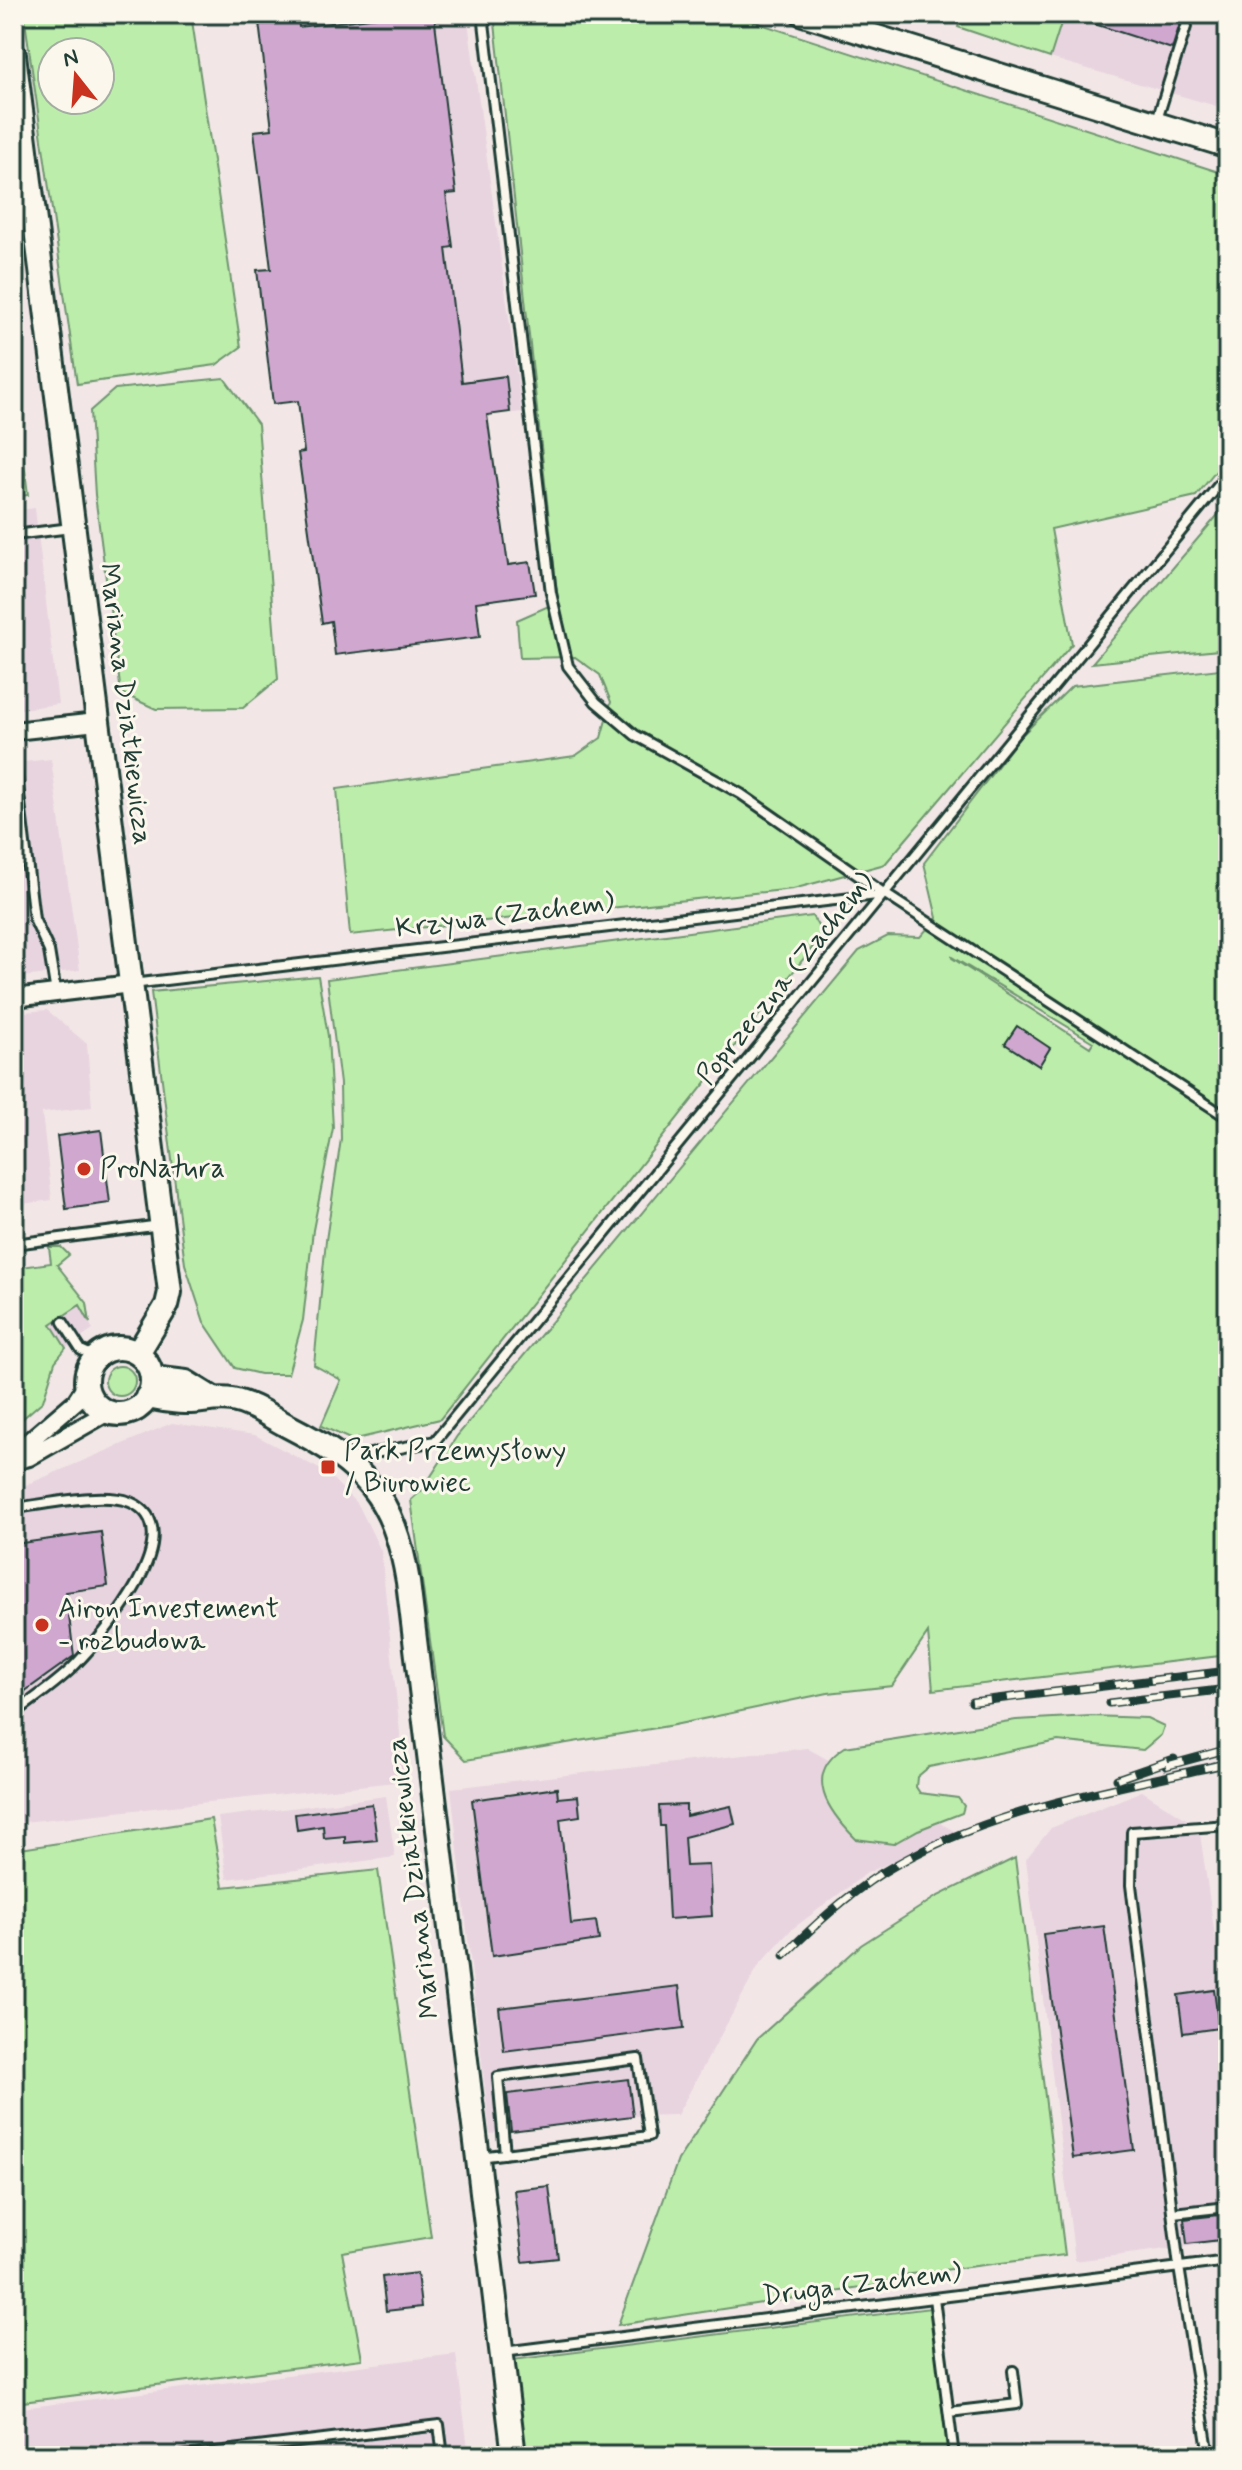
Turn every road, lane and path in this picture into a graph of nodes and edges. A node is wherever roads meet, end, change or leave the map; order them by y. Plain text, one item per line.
1 (445, 14) edge
2 (458, 14) edge
3 (483, 14) edge
4 (803, 14) edge
5 (1190, 14) edge
6 (857, 22) edge
7 (14, 55) edge
8 (1156, 124) junction
9 (1228, 146) edge
10 (1228, 474) edge
11 (72, 528) junction
12 (14, 535) edge
13 (97, 722) junction
14 (14, 731) edge
15 (14, 752) edge
16 (17, 808) edge
17 (885, 894) junction
18 (131, 984) junction
19 (56, 993) junction
20 (14, 998) edge
21 (1228, 1118) edge
22 (162, 1225) junction
23 (14, 1244) edge
24 (63, 1322) dead end
25 (138, 1353) junction
26 (96, 1357) junction
27 (86, 1386) junction
28 (150, 1387) junction
29 (108, 1412) junction
30 (14, 1454) edge
31 (345, 1459) junction
32 (14, 1461) edge
33 (14, 1508) edge
34 (14, 1714) edge
35 (1228, 1825) edge
36 (505, 2154) junction
37 (478, 2157) junction
38 (1228, 2207) edge
39 (1173, 2213) junction
40 (1228, 2261) edge
41 (1179, 2267) junction
42 (934, 2298) junction
43 (502, 2353) junction
44 (1013, 2371) dead end
45 (949, 2412) junction
46 (183, 2456) edge
47 (443, 2456) edge
48 (514, 2456) edge
49 (954, 2456) edge
50 (1209, 2456) edge

1 - 2 lane
3 - 17 lane
4 - 6 street
5 - 8 lane
6 - 8 street
7 - 11 street, Mariana Dziatkiewicza
8 - 9 street
10 - 17 lane, Poprzeczna (Zachem)
11 - 12 lane
11 - 13 street, Mariana Dziatkiewicza
13 - 14 street
13 - 18 street, Mariana Dziatkiewicza
15 - 16 lane
16 - 19 lane
17 - 18 lane, Krzywa (Zachem)
17 - 21 lane
17 - 31 lane, Poprzeczna (Zachem)
18 - 19 street
18 - 22 street, Mariana Dziatkiewicza
19 - 20 street
22 - 23 lane
22 - 25 street, Mariana Dziatkiewicza
24 - 26 lane
25 - 26 street
25 - 28 street
26 - 27 street
27 - 29 street
27 - 30 street
28 - 29 street
28 - 31 street, Mariana Dziatkiewicza
29 - 32 street
31 - 37 street, Mariana Dziatkiewicza
33 - 34 lane
35 - 39 lane
36 - 36 lane
36 - 37 lane
37 - 43 street, Mariana Dziatkiewicza
38 - 39 lane
39 - 41 lane
40 - 41 lane, Druga (Zachem)
41 - 42 lane, Druga (Zachem)
41 - 50 lane
42 - 43 lane, Druga (Zachem)
42 - 45 lane
43 - 48 street, Mariana Dziatkiewicza
44 - 45 lane
45 - 49 lane
46 - 47 lane

